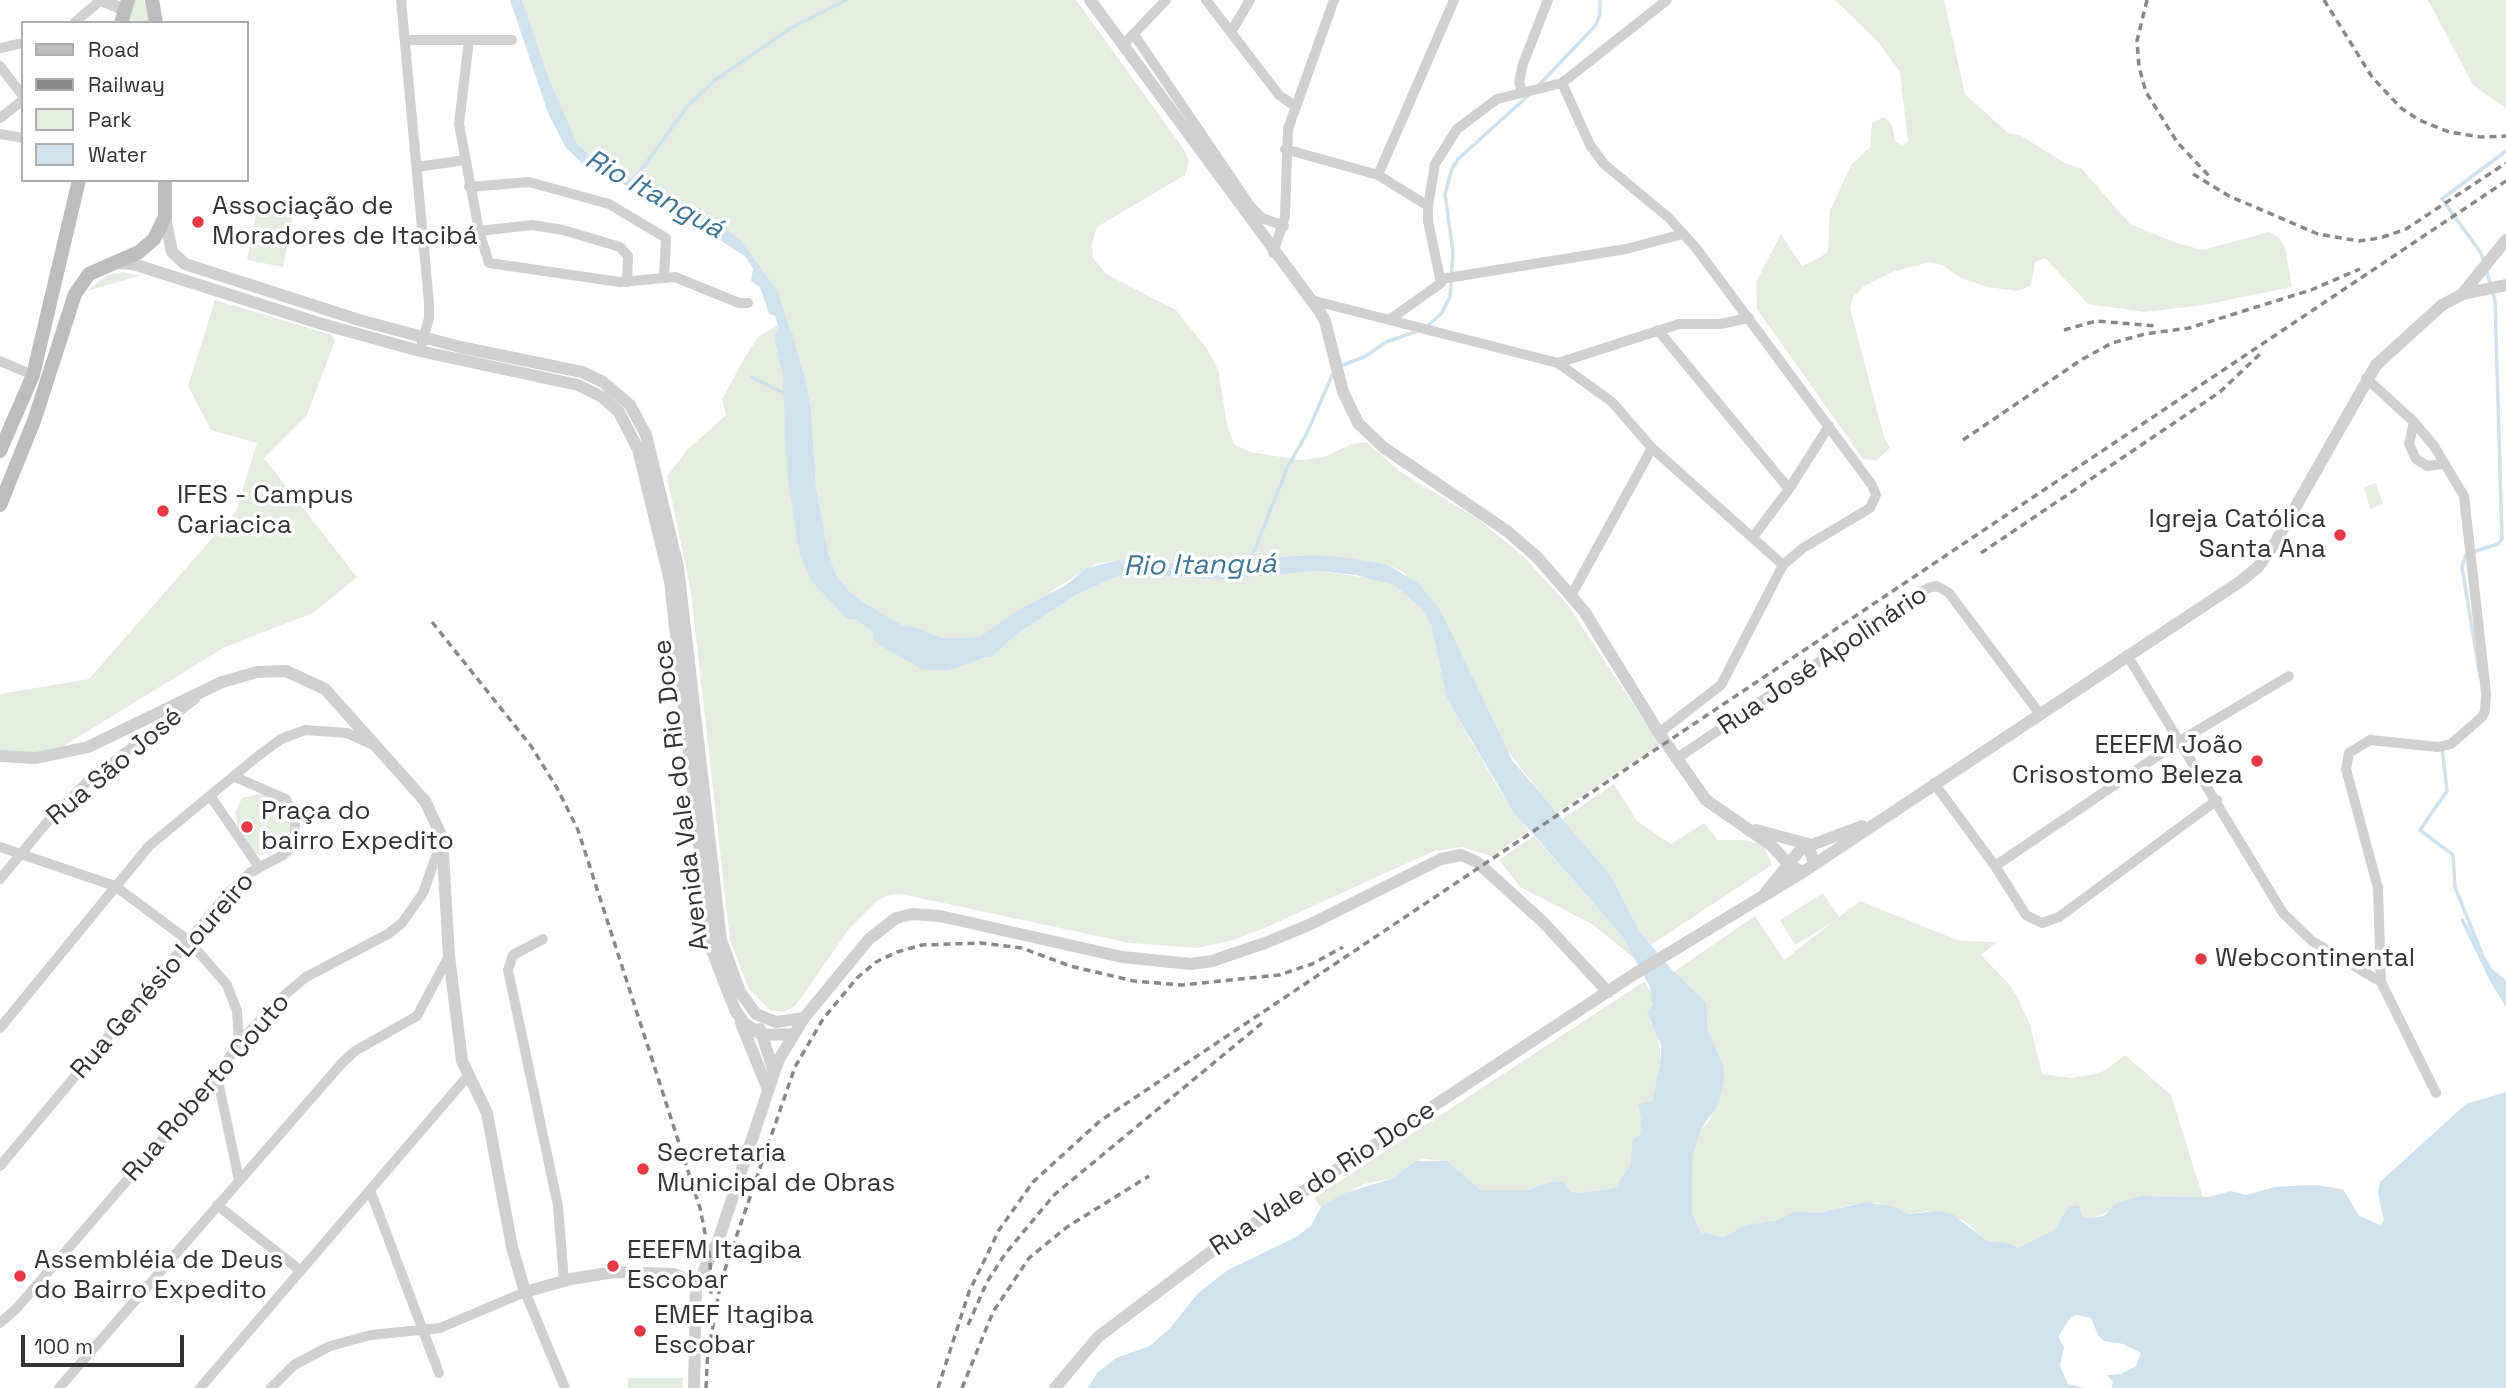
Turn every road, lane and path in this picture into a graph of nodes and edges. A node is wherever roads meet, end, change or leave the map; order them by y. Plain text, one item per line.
1 (101, 0) edge
2 (152, 0) edge
3 (401, 0) edge
4 (1090, 0) edge
5 (1166, 0) edge
6 (1206, 0) edge
7 (1250, 0) edge
8 (1334, 0) edge
9 (1454, 0) edge
10 (1548, 0) edge
11 (1664, 1) edge
12 (125, 11) edge
13 (76, 21) edge
14 (156, 21) edge
15 (1231, 32) junction
16 (1135, 36) junction
17 (405, 40) junction
18 (469, 40) junction
19 (512, 40) dead end
20 (21, 43) edge
21 (1124, 45) junction
22 (0, 48) edge
23 (0, 66) edge
24 (1562, 83) junction
25 (1522, 91) junction
26 (21, 95) edge
27 (21, 100) edge
28 (1296, 107) junction
29 (0, 118) edge
30 (0, 134) edge
31 (21, 138) edge
32 (1285, 149) junction
33 (465, 160) junction
34 (416, 167) junction
35 (1378, 175) junction
36 (79, 182) edge
37 (165, 182) edge
38 (469, 187) junction
39 (1428, 206) junction
40 (165, 217) junction
41 (1284, 226) junction
42 (479, 231) junction
43 (1683, 234) junction
44 (2506, 240) edge
45 (1273, 253) junction
46 (108, 263) junction
47 (664, 277) junction
48 (1441, 279) junction
49 (627, 282) junction
50 (2506, 285) edge
51 (2463, 294) junction
52 (1311, 300) junction
53 (748, 303) dead end
54 (1392, 318) junction
55 (1749, 318) junction
56 (1658, 330) junction
57 (424, 337) junction
58 (420, 351) junction
59 (0, 361) edge
60 (1558, 363) junction
61 (33, 375) junction
62 (2366, 378) junction
63 (2414, 422) junction
64 (1829, 426) junction
65 (1652, 448) junction
66 (0, 451) edge
67 (2442, 464) junction
68 (1789, 489) junction
69 (0, 505) edge
70 (1753, 537) junction
71 (1783, 565) junction
72 (1573, 594) junction
73 (2127, 655) junction
74 (2289, 676) dead end
75 (207, 690) junction
76 (2040, 714) junction
77 (1659, 733) junction
78 (2178, 742) junction
79 (373, 745) junction
80 (0, 755) edge
81 (1676, 760) junction
82 (235, 777) junction
83 (1934, 783) junction
84 (211, 797) junction
85 (2217, 800) junction
86 (1879, 820) junction
87 (1749, 828) junction
88 (442, 837) junction
89 (1808, 844) junction
90 (0, 846) edge
91 (21, 854) junction
92 (1786, 863) junction
93 (1814, 864) junction
94 (1995, 866) junction
95 (258, 867) junction
96 (1803, 872) junction
97 (0, 879) edge
98 (114, 886) junction
99 (1761, 898) junction
100 (543, 939) dead end
101 (189, 941) junction
102 (449, 956) junction
103 (2381, 982) junction
104 (1608, 992) junction
105 (735, 1010) junction
106 (756, 1014) junction
107 (804, 1018) junction
108 (0, 1028) edge
109 (792, 1034) junction
110 (762, 1035) junction
111 (239, 1042) junction
112 (774, 1072) junction
113 (217, 1076) junction
114 (467, 1077) junction
115 (767, 1087) junction
116 (2436, 1093) dead end
117 (0, 1166) edge
118 (239, 1180) junction
119 (370, 1190) junction
120 (217, 1206) junction
121 (301, 1271) junction
122 (565, 1281) junction
123 (697, 1283) junction
124 (525, 1292) junction
125 (0, 1323) edge
126 (422, 1331) junction
127 (439, 1373) dead end
128 (59, 1388) edge
129 (201, 1388) edge
130 (271, 1388) edge
131 (565, 1388) edge
132 (694, 1388) edge
133 (1055, 1388) edge

1 - 12 street
1 - 13 street
2 - 14 main road
3 - 17 street
4 - 21 street
5 - 16 street
6 - 15 street
7 - 15 street
8 - 28 street
9 - 35 street
10 - 25 street
11 - 24 street
15 - 28 street
16 - 21 street
16 - 41 street
17 - 18 street
17 - 34 street
18 - 19 street
18 - 33 street
20 - 22 street
21 - 45 street
23 - 26 street
24 - 25 street
24 - 43 street
25 - 39 street
27 - 29 street
28 - 32 street
30 - 31 street
32 - 35 street
32 - 41 street
33 - 34 street
33 - 38 street
34 - 57 street
35 - 39 street
36 - 61 main road
37 - 40 main road, Avenida Vale do Rio Doce
38 - 42 street
38 - 47 street
39 - 48 street
40 - 46 main road
40 - 57 street, Avenida Vale do Rio Doce
41 - 45 street
42 - 49 street
42 - 49 street
43 - 48 street
43 - 55 street
44 - 51 street
45 - 52 street
46 - 58 street, Avenida Vale do Rio Doce
46 - 69 main road
47 - 49 street
47 - 53 street
48 - 54 street
50 - 51 street
51 - 62 street, Rua Vale do Rio Doce
52 - 54 street
52 - 72 street
54 - 60 street
55 - 56 street
55 - 64 street
56 - 60 street
56 - 68 street
57 - 58 street
57 - 106 street, Avenida Vale do Rio Doce
58 - 105 street, Avenida Vale do Rio Doce
59 - 61 street
60 - 65 street
61 - 66 main road
62 - 63 street
62 - 73 street, Rua Vale do Rio Doce
63 - 67 street
63 - 67 street
64 - 68 street
64 - 71 street
65 - 70 street
65 - 72 street
67 - 103 street
68 - 70 street
70 - 71 street
71 - 77 street
72 - 77 street
73 - 76 street, Rua Vale do Rio Doce
73 - 78 street
74 - 78 street
75 - 79 street
75 - 80 street
75 - 91 street, Rua São José
76 - 81 street, Rua José Apolinário
76 - 83 street, Rua Vale do Rio Doce
77 - 81 street
78 - 85 street
78 - 94 street
79 - 82 street
79 - 88 street
81 - 87 street
82 - 84 street
82 - 95 street, Rua Genésio Loureiro
83 - 86 street, Rua Vale do Rio Doce
83 - 94 street
84 - 95 street
84 - 98 street
85 - 94 street
85 - 103 street
86 - 89 street
86 - 93 street, Rua Vale do Rio Doce
87 - 89 street
87 - 92 street
88 - 102 street
88 - 111 street, Rua Roberto Couto
89 - 92 street
89 - 93 street
90 - 91 street
91 - 97 street, Rua São José
91 - 98 street
92 - 96 street
92 - 99 street
93 - 96 street, Rua Vale do Rio Doce
95 - 101 street, Rua Genésio Loureiro
96 - 99 street, Rua Vale do Rio Doce
98 - 101 street
98 - 108 street
99 - 104 street, Rua Vale do Rio Doce
100 - 122 street
101 - 111 street
101 - 117 street, Rua Genésio Loureiro
102 - 114 street
102 - 118 street
103 - 116 street
104 - 107 street
104 - 133 street, Rua Vale do Rio Doce
105 - 110 street, Avenida Vale do Rio Doce
105 - 115 street
106 - 107 street
106 - 110 street, Avenida Vale do Rio Doce
107 - 109 street
109 - 110 street
109 - 112 street
110 - 112 street, Avenida Vale do Rio Doce
111 - 113 street, Rua Roberto Couto
112 - 115 street
113 - 118 street
113 - 125 street, Rua Roberto Couto
114 - 119 street
114 - 124 street
115 - 123 street
118 - 120 street
119 - 121 street
119 - 126 street
120 - 121 street
120 - 128 street
121 - 129 street
122 - 123 street
122 - 124 street
123 - 132 street
124 - 126 street
124 - 131 street
126 - 127 street
126 - 130 street

